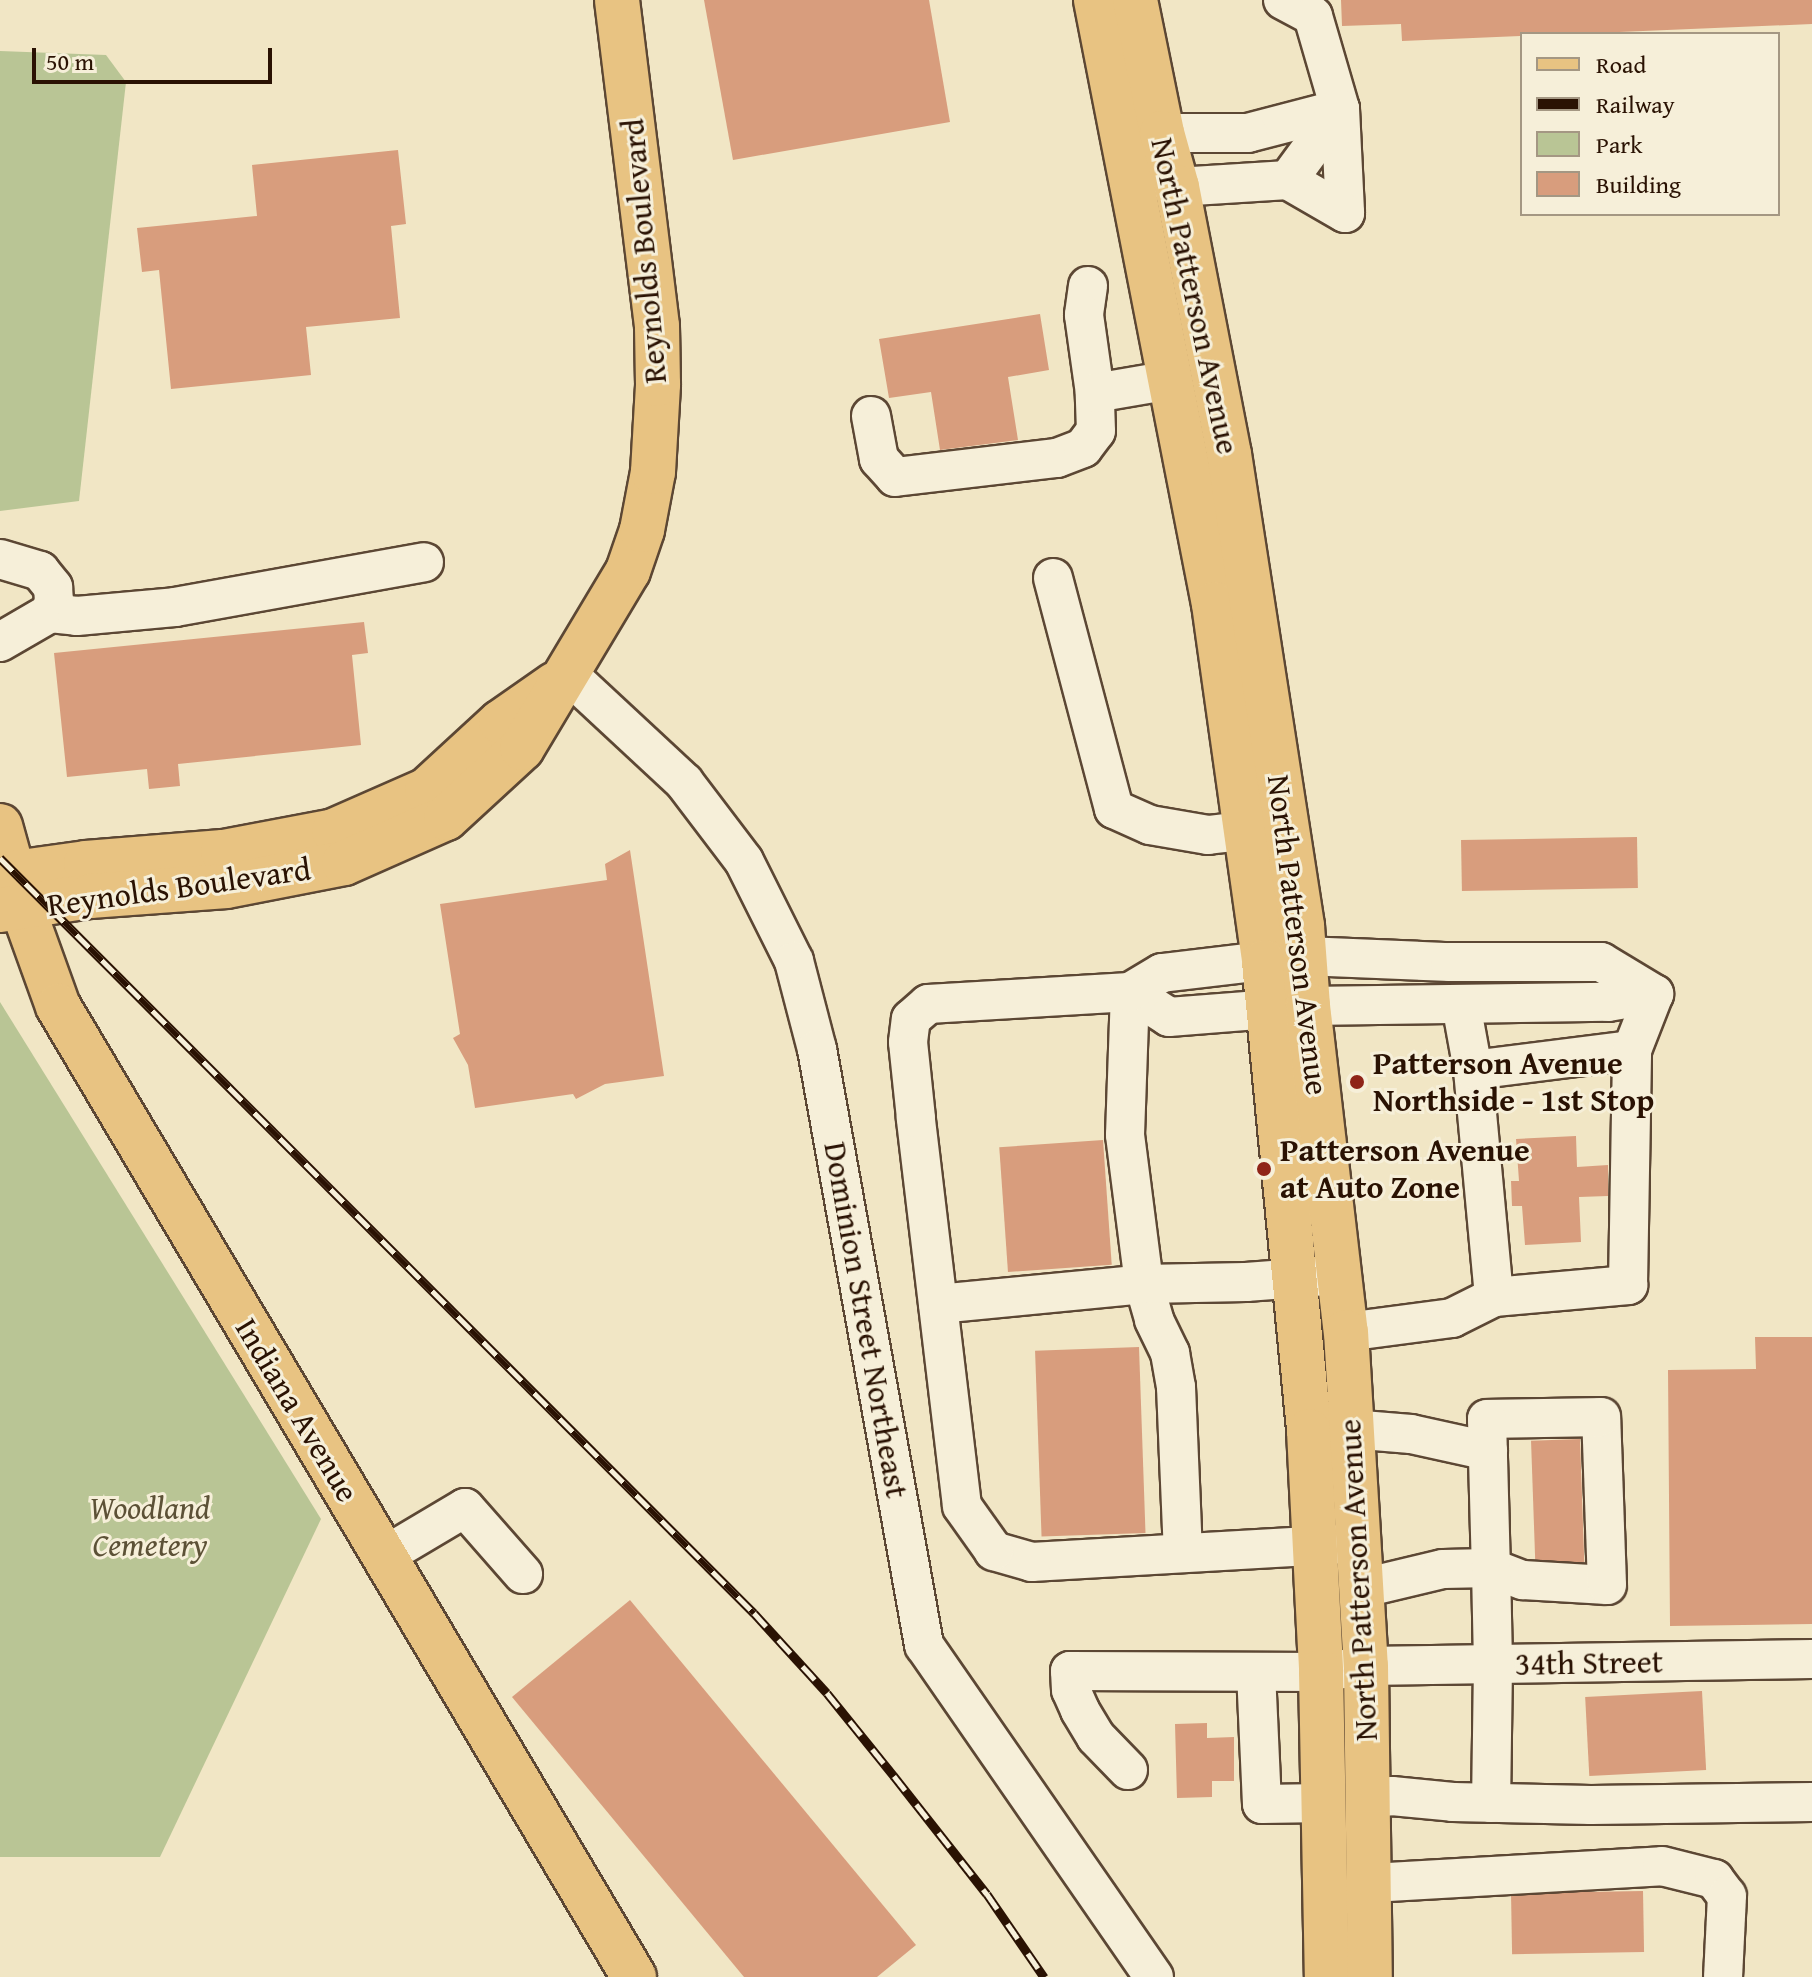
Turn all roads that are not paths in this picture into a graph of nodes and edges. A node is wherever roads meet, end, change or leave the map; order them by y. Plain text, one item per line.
1 (617, 0) edge
2 (1096, 0) edge
3 (1135, 0) edge
4 (1283, 0) edge
5 (1340, 109) junction
6 (1162, 133) junction
7 (1127, 159) junction
8 (1288, 180) junction
9 (1177, 187) junction
10 (1088, 286) dead end
11 (1171, 380) junction
12 (1095, 393) junction
13 (871, 416) dead end
14 (0, 559) edge
15 (424, 562) dead end
16 (1053, 578) dead end
17 (50, 613) junction
18 (0, 642) edge
19 (569, 675) junction
20 (0, 826) edge
21 (1267, 828) junction
22 (10, 892) edge
23 (1284, 959) junction
24 (1130, 992) junction
25 (1654, 994) junction
26 (1461, 1004) junction
27 (1288, 1008) junction
28 (1632, 1050) junction
29 (1473, 1070) junction
30 (1339, 1275) junction
31 (1297, 1277) junction
32 (1144, 1284) junction
33 (1494, 1297) junction
34 (938, 1304) junction
35 (1346, 1332) junction
36 (1350, 1429) junction
37 (1488, 1451) junction
38 (1314, 1544) junction
39 (1359, 1544) junction
40 (1183, 1552) junction
41 (384, 1556) junction
42 (1491, 1568) junction
43 (523, 1574) dead end
44 (1359, 1589) junction
45 (1812, 1659) edge
46 (1493, 1664) junction
47 (1366, 1666) junction
48 (1256, 1672) junction
49 (1321, 1672) junction
50 (1128, 1770) dead end
51 (1368, 1799) junction
52 (1812, 1802) edge
53 (1324, 1803) junction
54 (1491, 1803) junction
55 (1371, 1883) junction
56 (634, 1977) edge
57 (1154, 1977) edge
58 (1327, 1977) edge
59 (1370, 1977) edge
60 (1723, 1977) edge

1 - 19 main road, Reynolds Boulevard
2 - 7 main road, North Patterson Avenue
3 - 6 main road, North Patterson Avenue
4 - 5 street
5 - 6 street
5 - 8 street
5 - 8 street
6 - 7 street
6 - 9 main road, North Patterson Avenue
7 - 9 street
7 - 11 main road, North Patterson Avenue
8 - 9 street
9 - 21 main road, North Patterson Avenue
10 - 12 street
11 - 12 street
11 - 21 main road, North Patterson Avenue
12 - 13 street
14 - 17 street
15 - 17 street
16 - 21 street
17 - 18 street
19 - 22 main road, Reynolds Boulevard
19 - 57 street, Dominion Street Northeast
20 - 22 main road, Indiana Avenue
21 - 23 main road, North Patterson Avenue
22 - 41 main road, Indiana Avenue
23 - 24 street
23 - 25 street
23 - 27 main road, North Patterson Avenue
24 - 27 street
24 - 32 street
24 - 34 street
25 - 26 street
25 - 28 street
26 - 27 street
26 - 29 street
27 - 30 main road, North Patterson Avenue
27 - 31 main road, North Patterson Avenue
28 - 29 street
28 - 33 street
29 - 33 street
30 - 31 street
30 - 35 main road, North Patterson Avenue
31 - 32 street
31 - 38 main road, North Patterson Avenue
32 - 34 street
32 - 40 street
33 - 35 street
34 - 40 street
35 - 36 main road, North Patterson Avenue
36 - 37 street
36 - 39 main road, North Patterson Avenue
37 - 42 street
37 - 42 street
38 - 39 street
38 - 40 street
38 - 49 main road, North Patterson Avenue
39 - 44 main road, North Patterson Avenue
41 - 43 street
41 - 56 main road, Indiana Avenue
42 - 44 street
42 - 46 street
44 - 47 main road, North Patterson Avenue
45 - 46 street, 34th Street
46 - 47 street, 34th Street
46 - 54 street
47 - 49 street, 34th Street
47 - 51 main road, North Patterson Avenue
48 - 49 street, 34th Street
48 - 50 street, 34th Street
48 - 53 street
49 - 53 main road, North Patterson Avenue
51 - 54 street
51 - 55 main road, North Patterson Avenue
52 - 54 street
53 - 58 main road, North Patterson Avenue
55 - 59 main road, North Patterson Avenue
55 - 60 street

